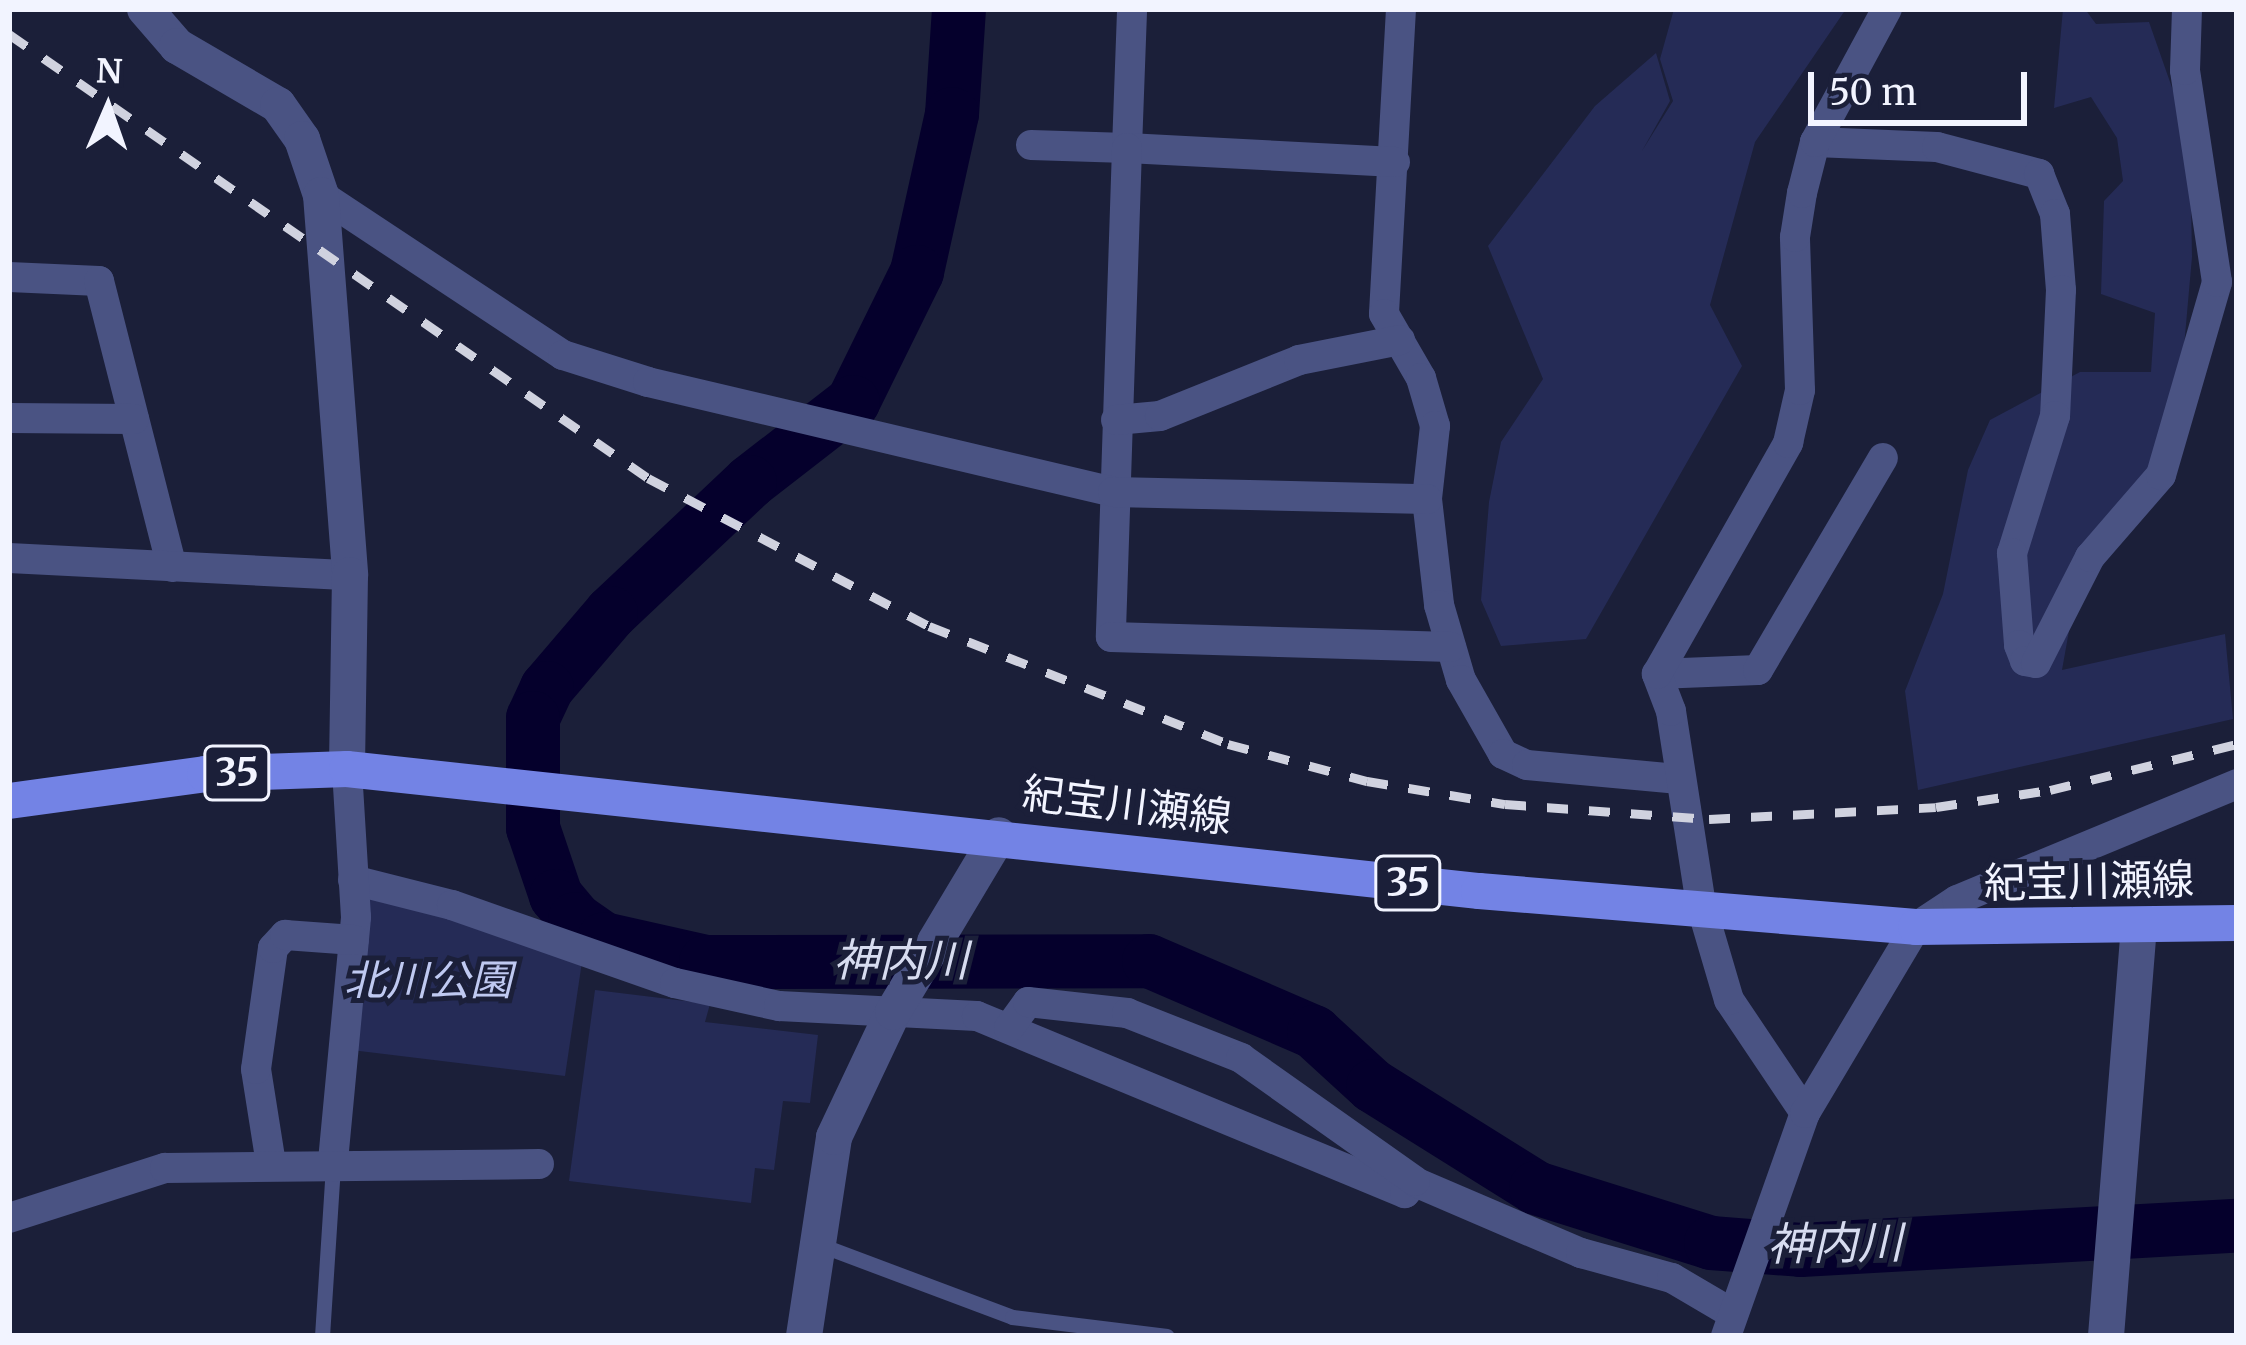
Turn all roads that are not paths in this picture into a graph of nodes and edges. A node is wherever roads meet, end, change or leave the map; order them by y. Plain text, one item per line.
1 (145, 9) edge
2 (1132, 9) edge
3 (1401, 9) edge
4 (1887, 9) edge
5 (2187, 9) edge
6 (1815, 142) junction
7 (1031, 145) dead end
8 (1127, 148) junction
9 (1395, 162) junction
10 (321, 195) junction
11 (9, 277) edge
12 (1400, 340) junction
13 (9, 418) edge
14 (134, 419) junction
15 (1116, 420) junction
16 (1883, 458) dead end
17 (1113, 492) junction
18 (1427, 499) junction
19 (9, 558) edge
20 (172, 567) junction
21 (350, 575) junction
22 (1451, 647) junction
23 (1657, 674) junction
24 (346, 769) junction
25 (1679, 779) junction
26 (2237, 784) edge
27 (9, 801) edge
28 (999, 835) junction
29 (353, 880) junction
30 (1701, 905) junction
31 (2237, 923) edge
32 (1916, 927) junction
33 (2139, 929) junction
34 (353, 940) junction
35 (893, 1012) junction
36 (1009, 1028) junction
37 (1805, 1113) junction
38 (333, 1161) junction
39 (271, 1164) junction
40 (539, 1164) dead end
41 (1415, 1182) junction
42 (9, 1218) edge
43 (817, 1244) junction
44 (1733, 1314) edge
45 (2107, 1324) edge
46 (322, 1336) edge
47 (804, 1336) edge
48 (1167, 1336) edge

1 - 10 street
2 - 8 street
3 - 9 street
4 - 6 street
5 - 6 street
6 - 23 street
7 - 8 street
8 - 9 street
8 - 15 street
9 - 12 street
10 - 17 street
10 - 21 street
11 - 14 street
12 - 15 street
12 - 18 street
13 - 14 street
14 - 20 street
15 - 17 street
16 - 23 street
17 - 18 street
17 - 22 street
18 - 22 street
19 - 20 street
20 - 21 street
21 - 24 street
22 - 25 street
23 - 25 street
24 - 27 main road, 紀宝川瀬線 / 35
24 - 28 main road, 紀宝川瀬線 / 35
24 - 29 street
25 - 30 street
26 - 32 street
28 - 30 main road, 紀宝川瀬線 / 35
28 - 35 street
29 - 34 street
29 - 35 street
30 - 32 main road, 紀宝川瀬線 / 35
30 - 37 street
31 - 33 main road, 紀宝川瀬線 / 35
32 - 33 main road, 紀宝川瀬線 / 35
32 - 37 street
33 - 45 street
34 - 38 street
34 - 39 street
35 - 36 street
35 - 43 street
36 - 41 street
36 - 41 street
37 - 44 street
38 - 39 street
38 - 40 street
38 - 46 lane
39 - 42 street
41 - 44 street
43 - 47 street
43 - 48 lane

